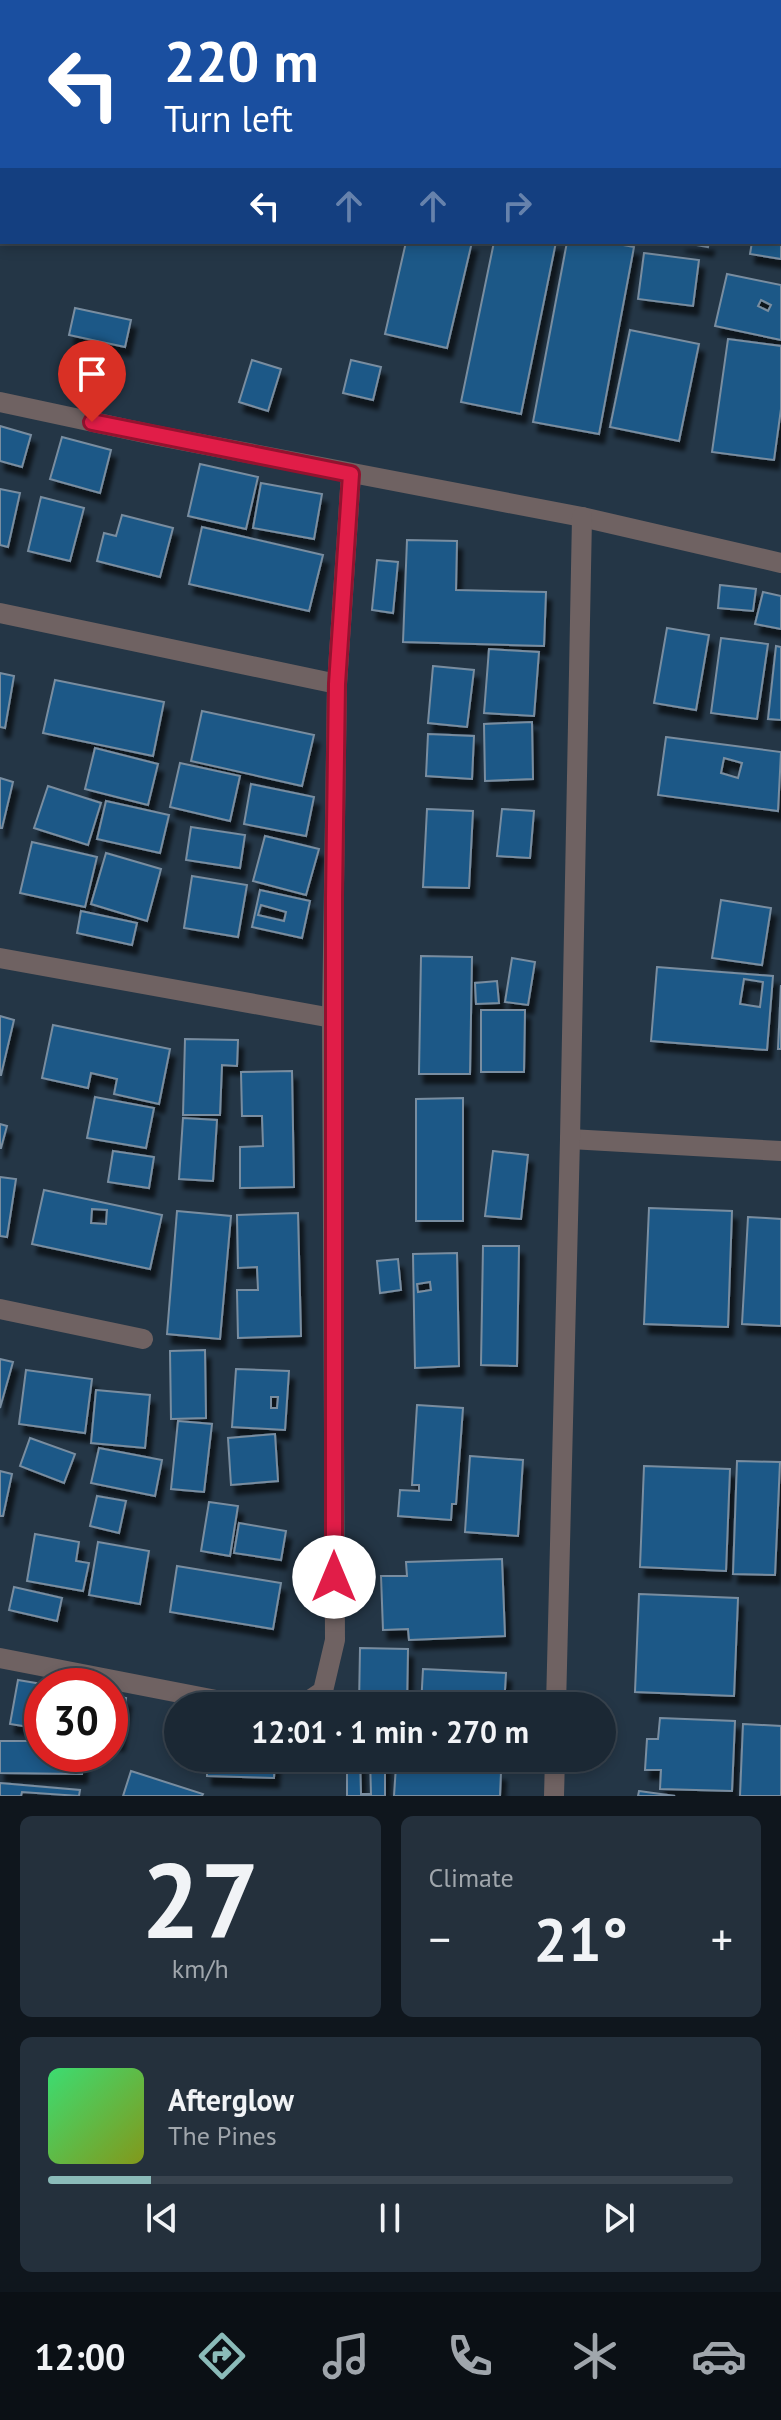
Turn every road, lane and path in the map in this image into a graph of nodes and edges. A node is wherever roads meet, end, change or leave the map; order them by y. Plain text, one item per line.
1 (0, 402) edge
2 (351, 474) junction
3 (582, 517) junction
4 (781, 563) edge
5 (0, 613) edge
6 (337, 684) junction
7 (0, 958) edge
8 (332, 1018) junction
9 (570, 1139) junction
10 (781, 1151) edge
11 (0, 1309) edge
12 (143, 1339) dead end
13 (0, 1658) edge
14 (175, 1692) edge
15 (322, 1692) edge
16 (556, 1692) edge
17 (555, 1772) edge
18 (554, 1796) edge

1 - 2 street
2 - 3 street
2 - 6 street
3 - 4 street
3 - 9 street
5 - 6 street
6 - 8 street
7 - 8 street
8 - 15 street
9 - 10 street
9 - 16 street
11 - 12 street
13 - 14 street
17 - 18 street

